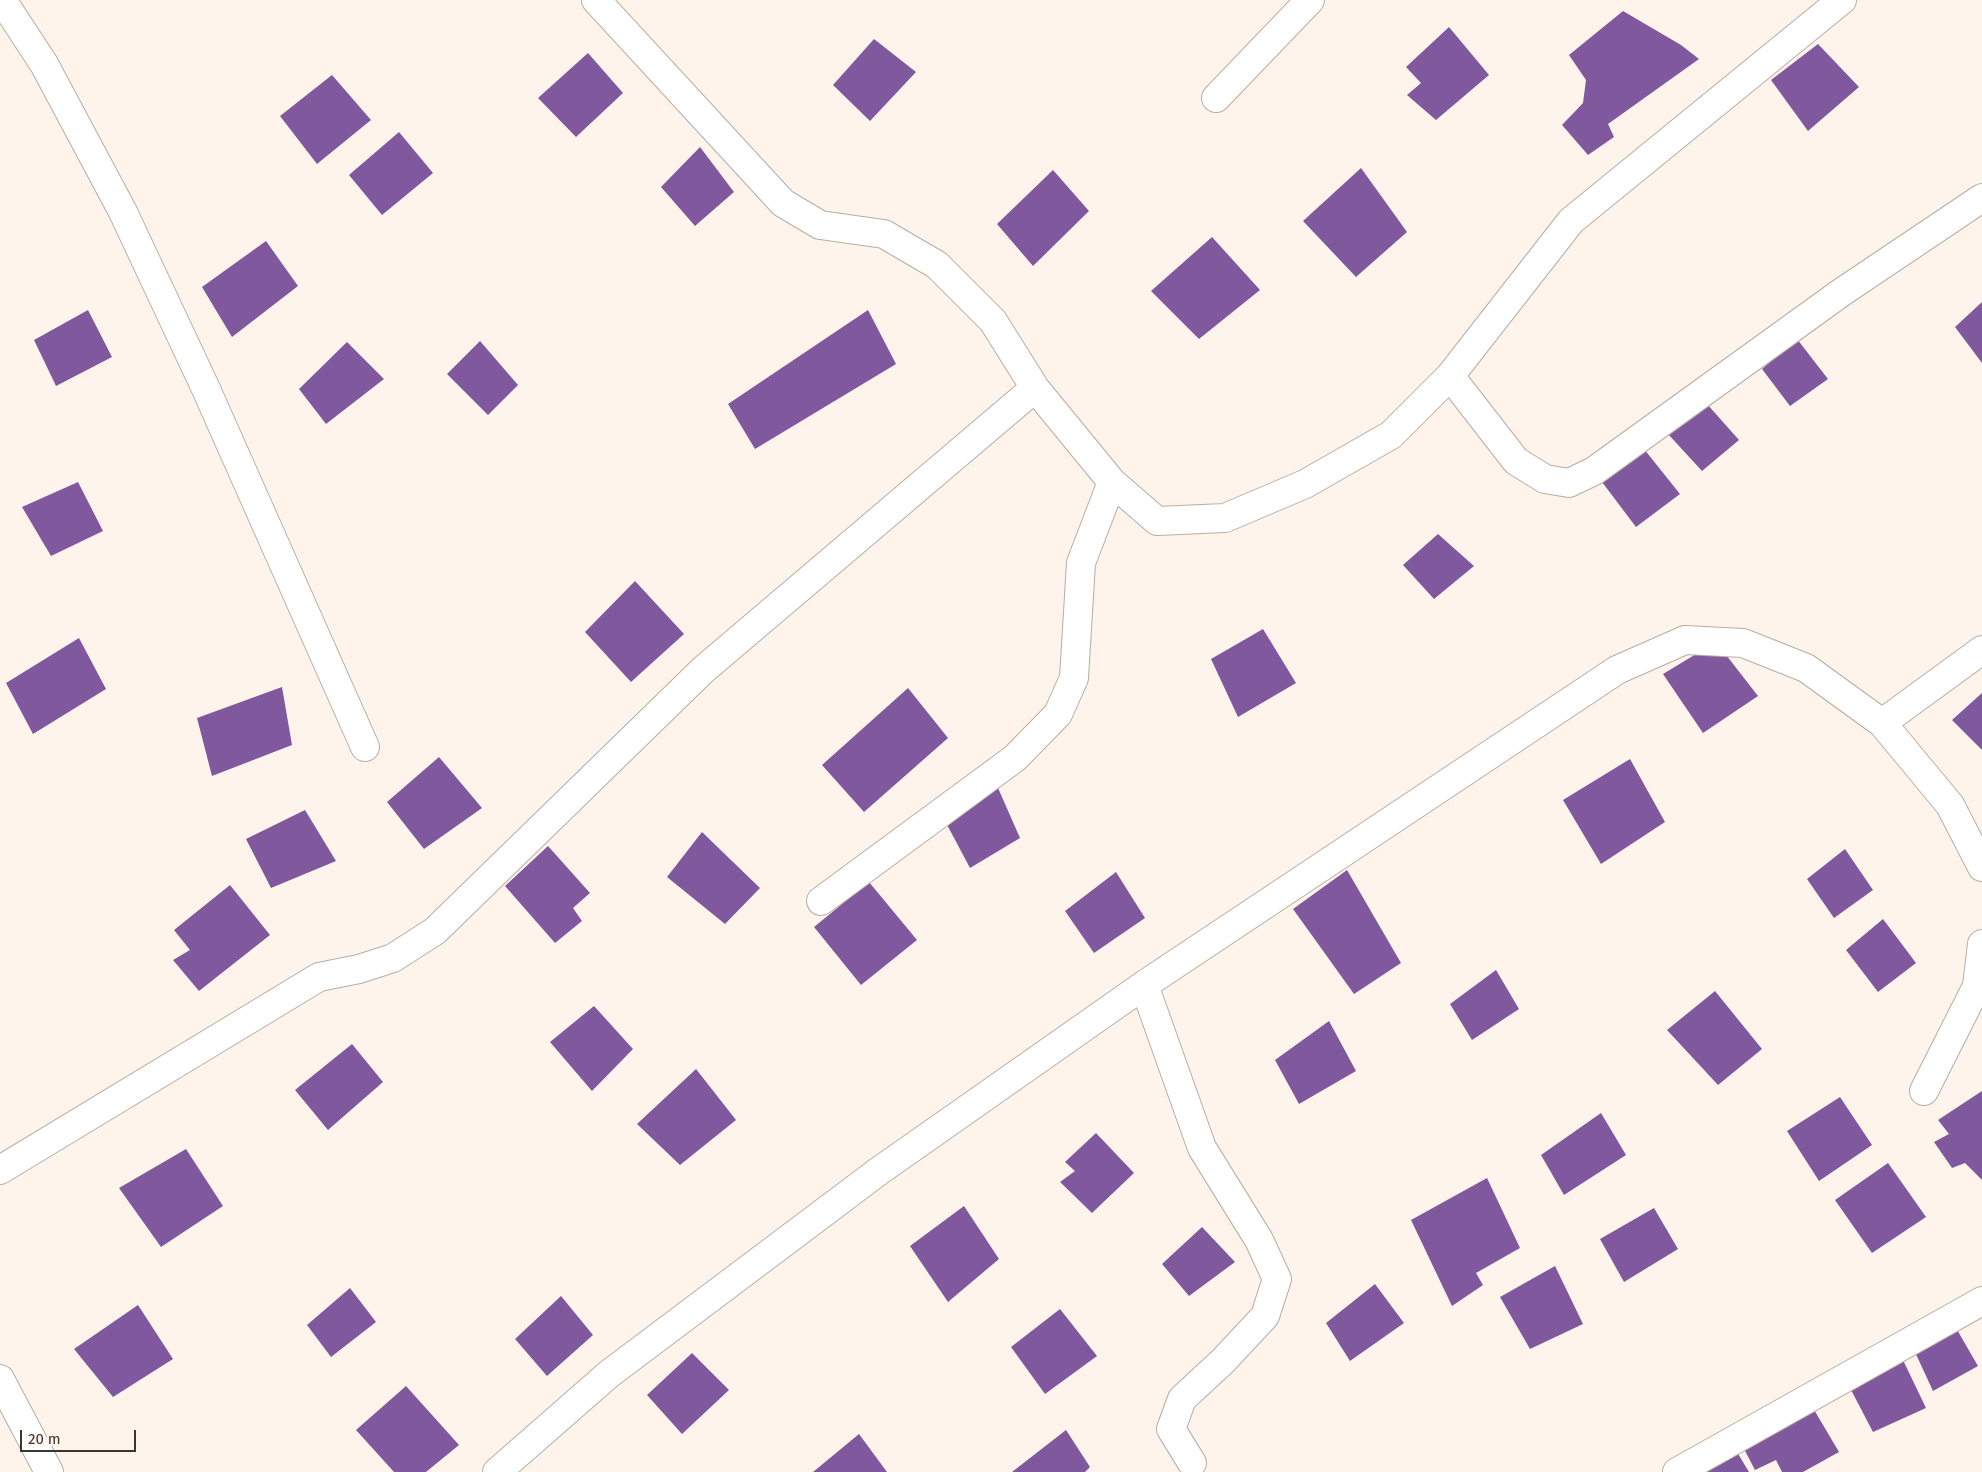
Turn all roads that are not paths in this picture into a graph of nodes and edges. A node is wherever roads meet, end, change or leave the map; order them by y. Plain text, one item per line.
1 (2, 0) edge
2 (596, 0) edge
3 (1310, 0) edge
4 (1842, 0) edge
5 (1216, 98) dead end
6 (1982, 198) edge
7 (1450, 376) junction
8 (1035, 388) junction
9 (1112, 482) junction
10 (1982, 650) edge
11 (1882, 723) junction
12 (365, 747) dead end
13 (1982, 867) edge
14 (821, 901) dead end
15 (1982, 944) edge
16 (1144, 985) junction
17 (1924, 1091) dead end
18 (0, 1170) edge
19 (1982, 1301) edge
20 (0, 1379) edge
21 (1192, 1463) dead end
22 (49, 1472) edge
23 (498, 1472) edge
24 (1677, 1472) edge

1 - 12 street
2 - 8 street
3 - 5 street
4 - 7 street
6 - 7 street
7 - 9 street
8 - 9 street
8 - 18 street
9 - 14 street
10 - 11 street
11 - 13 street
11 - 16 street
15 - 17 street
16 - 21 street
16 - 23 street
19 - 24 street
20 - 22 street

